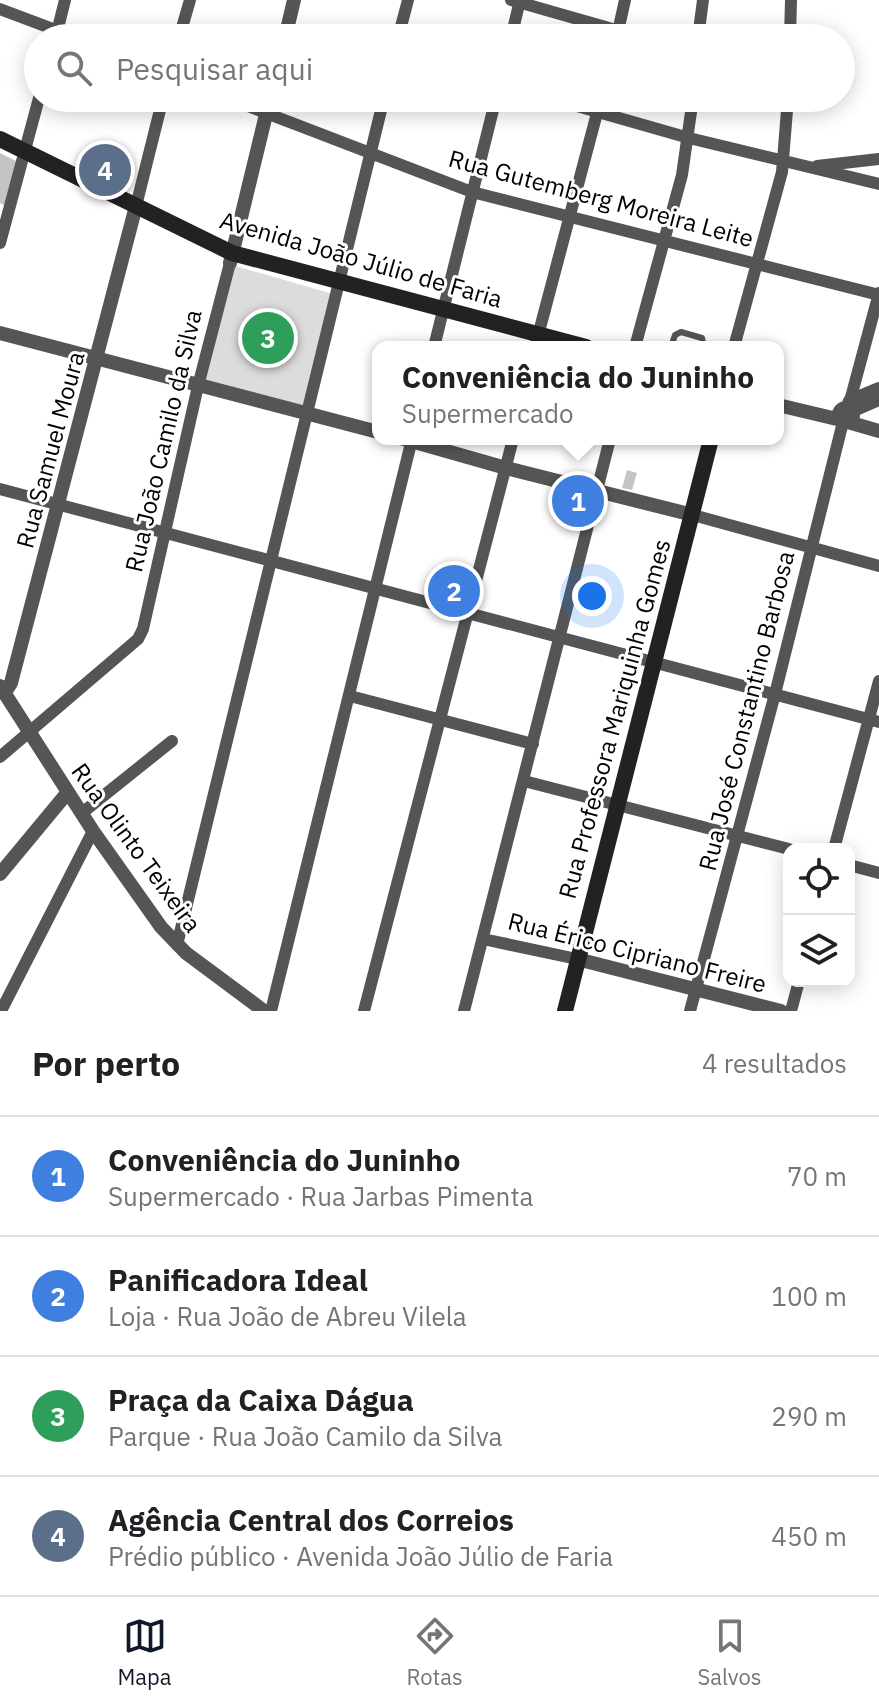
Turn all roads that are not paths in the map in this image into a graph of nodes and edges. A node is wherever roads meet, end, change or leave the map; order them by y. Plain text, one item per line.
1 (65, 0) edge
2 (190, 0) edge
3 (294, 0) edge
4 (408, 0) edge
5 (625, 0) edge
6 (703, 0) edge
7 (791, 0) edge
8 (517, 1) edge
9 (0, 9) edge
10 (34, 24) edge
11 (59, 24) edge
12 (183, 24) edge
13 (289, 24) edge
14 (402, 24) edge
15 (513, 24) edge
16 (587, 24) edge
17 (619, 24) edge
18 (700, 24) edge
19 (790, 24) edge
20 (35, 112) edge
21 (160, 112) edge
22 (381, 112) edge
23 (492, 112) edge
24 (597, 112) edge
25 (618, 112) edge
26 (692, 112) edge
27 (787, 112) edge
28 (266, 113) joint
29 (689, 138) junction
30 (0, 139) edge
31 (0, 149) edge
32 (371, 155) junction
33 (24, 156) junction
34 (879, 159) edge
35 (784, 161) junction
36 (810, 167) junction
37 (879, 184) edge
38 (472, 192) junction
39 (135, 212) junction
40 (569, 217) junction
41 (665, 240) junction
42 (0, 243) edge
43 (231, 258) junction
44 (757, 263) junction
45 (338, 287) junction
46 (879, 295) edge
47 (442, 314) junction
48 (0, 333) edge
49 (435, 341) edge
50 (533, 341) edge
51 (540, 341) edge
52 (637, 341) edge
53 (673, 341) edge
54 (703, 341) edge
55 (736, 341) edge
56 (98, 359) junction
57 (198, 386) junction
58 (879, 389) edge
59 (784, 398) edge
60 (879, 399) edge
61 (784, 406) edge
62 (307, 414) junction
63 (847, 414) junction
64 (879, 422) edge
65 (372, 430) edge
66 (879, 431) edge
67 (409, 445) edge
68 (427, 445) edge
69 (512, 445) edge
70 (608, 445) edge
71 (710, 445) edge
72 (506, 468) junction
73 (0, 489) edge
74 (597, 491) junction
75 (59, 505) junction
76 (693, 515) junction
77 (165, 532) junction
78 (811, 548) junction
79 (269, 561) junction
80 (879, 566) edge
81 (375, 588) junction
82 (467, 613) junction
83 (560, 637) junction
84 (653, 662) junction
85 (879, 681) edge
86 (2, 689) edge
87 (775, 694) junction
88 (350, 696) junction
89 (439, 719) junction
90 (874, 721) edge
91 (29, 733) junction
92 (172, 741) dead end
93 (533, 744) junction
94 (0, 757) edge
95 (524, 781) junction
96 (68, 792) junction
97 (616, 804) junction
98 (82, 813) junction
99 (93, 831) junction
100 (738, 835) junction
101 (836, 843) edge
102 (783, 847) edge
103 (855, 867) edge
104 (879, 873) edge
105 (0, 874) edge
106 (483, 939) junction
107 (177, 945) junction
108 (577, 959) junction
109 (797, 987) edge
110 (697, 988) junction
111 (1, 1011) edge
112 (264, 1011) edge
113 (271, 1011) edge
114 (364, 1011) edge
115 (464, 1011) edge
116 (565, 1011) edge
117 (690, 1011) edge
118 (781, 1011) edge
119 (791, 1011) edge

1 - 11 street
2 - 12 street
3 - 13 street
4 - 14 street
5 - 17 street
6 - 18 street
7 - 19 street
8 - 15 street
8 - 16 street
9 - 10 street
20 - 33 street
21 - 39 street, Rua Samuel Moura
22 - 32 street
23 - 38 street
24 - 40 street
25 - 29 street
26 - 29 street
27 - 35 street
28 - 32 street, Rua Gutemberg Moreira Leite
28 - 43 street, Rua João Camilo da Silva
29 - 35 street
29 - 41 street
30 - 33 main road, Avenida João Júlio de Faria
31 - 33 main road, Avenida João Júlio de Faria
32 - 38 street, Rua Gutemberg Moreira Leite
32 - 45 street
33 - 39 main road, Avenida João Júlio de Faria
33 - 42 street
34 - 36 street
35 - 36 street
35 - 44 street
36 - 37 street
38 - 40 street, Rua Gutemberg Moreira Leite
38 - 47 street
39 - 43 main road, Avenida João Júlio de Faria
39 - 56 street, Rua Samuel Moura
40 - 41 street, Rua Gutemberg Moreira Leite
40 - 51 street
41 - 44 street, Rua Gutemberg Moreira Leite
41 - 52 street
43 - 45 main road, Avenida João Júlio de Faria
43 - 57 street, Rua João Camilo da Silva
44 - 46 street, Rua Gutemberg Moreira Leite
44 - 55 street
45 - 47 main road, Avenida João Júlio de Faria
45 - 62 street
46 - 63 street, Rua José Constantino Barbosa
47 - 49 street
47 - 50 main road, Avenida João Júlio de Faria
48 - 56 street
53 - 54 lane
56 - 57 street
56 - 75 street, Rua Samuel Moura
57 - 62 street
57 - 77 street, Rua João Camilo da Silva
58 - 63 street
59 - 63 street
60 - 63 street
61 - 63 street
62 - 65 street
62 - 79 street
63 - 64 street
63 - 66 street
63 - 78 street, Rua José Constantino Barbosa
67 - 81 street
68 - 72 street
69 - 72 street
70 - 74 street
71 - 76 main road, Rua Professora Mariquinha Gomes
72 - 74 street
72 - 82 street
73 - 75 street
74 - 76 street
74 - 83 street
75 - 77 street
75 - 86 street, Rua Samuel Moura
76 - 78 street
76 - 84 main road, Rua Professora Mariquinha Gomes
77 - 79 street
77 - 91 street, Rua João Camilo da Silva
78 - 80 street
78 - 87 street, Rua José Constantino Barbosa
79 - 81 street
79 - 107 street
81 - 82 street
81 - 88 street
82 - 83 street
82 - 89 street
83 - 84 street
83 - 93 street
84 - 87 street
84 - 97 main road, Rua Professora Mariquinha Gomes
85 - 90 street
86 - 91 street, Rua Olinto Teixeira
87 - 90 street
87 - 100 street, Rua José Constantino Barbosa
88 - 89 street
88 - 113 street
89 - 93 street
89 - 114 street
90 - 101 street
91 - 94 street
91 - 96 street, Rua Olinto Teixeira
92 - 98 street
93 - 95 street
95 - 97 street
95 - 106 street
96 - 98 street, Rua Olinto Teixeira
96 - 105 street
97 - 100 street
97 - 108 main road, Rua Professora Mariquinha Gomes
98 - 99 street, Rua Olinto Teixeira
99 - 107 street, Rua Olinto Teixeira
99 - 111 street
100 - 102 street
100 - 110 street, Rua José Constantino Barbosa
103 - 104 street
106 - 108 street, Rua Érico Cipriano Freire
106 - 115 street
107 - 112 street, Rua Olinto Teixeira
108 - 110 street, Rua Érico Cipriano Freire
108 - 116 main road, Rua Professora Mariquinha Gomes
109 - 119 street
110 - 117 street, Rua José Constantino Barbosa
110 - 118 street, Rua Érico Cipriano Freire

